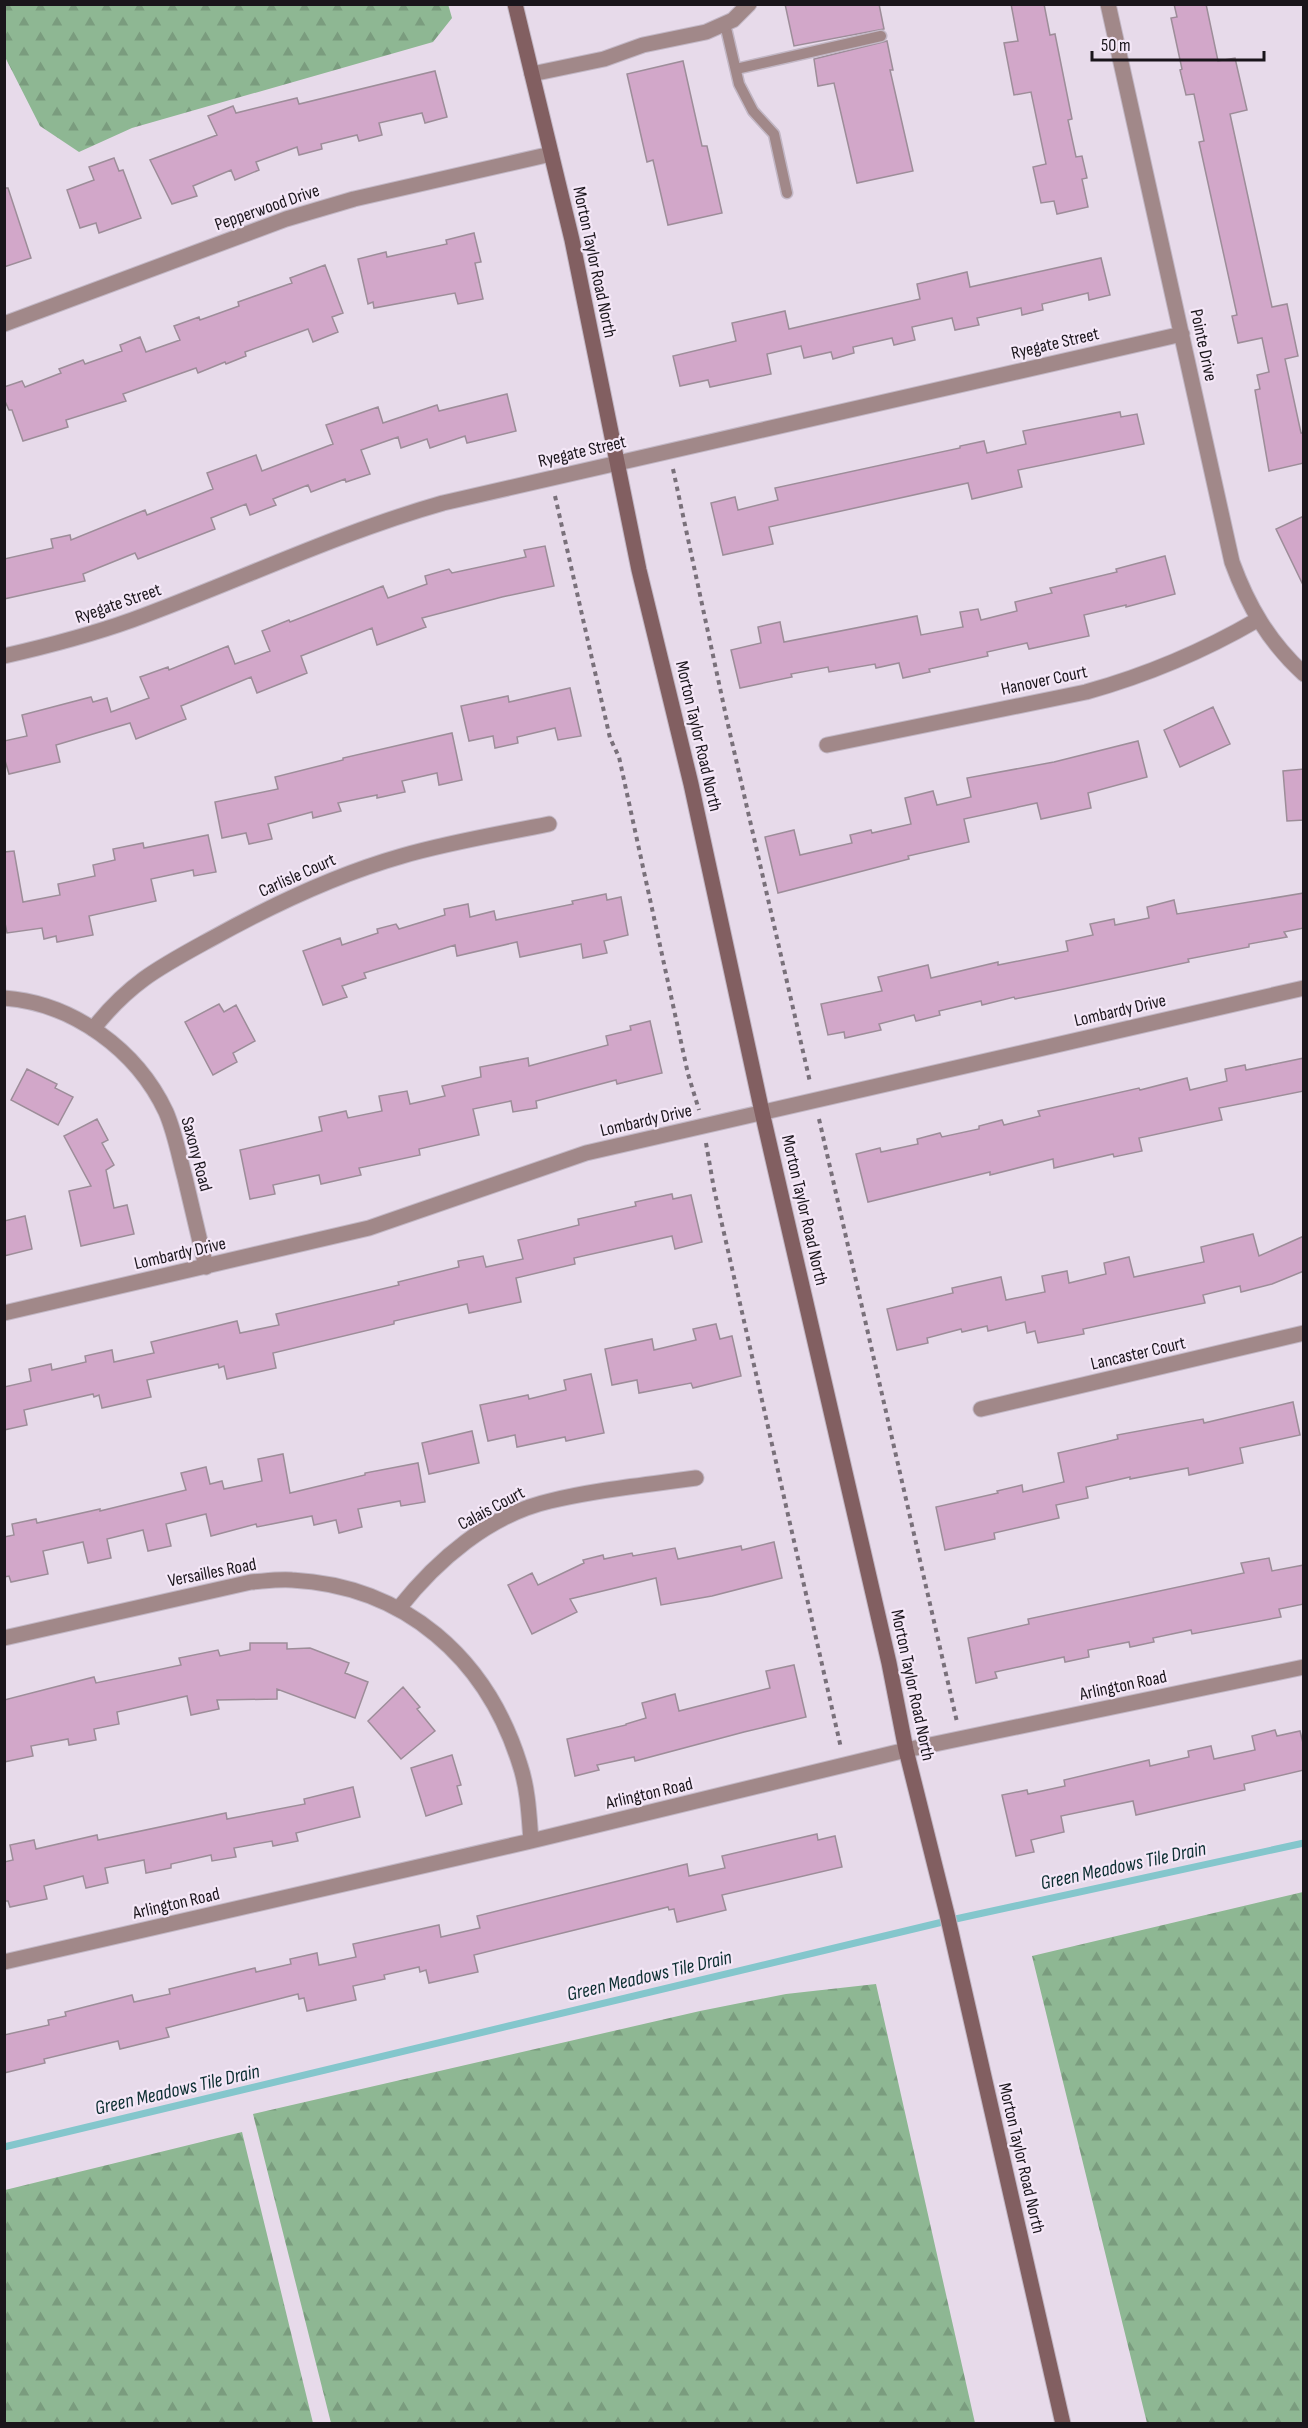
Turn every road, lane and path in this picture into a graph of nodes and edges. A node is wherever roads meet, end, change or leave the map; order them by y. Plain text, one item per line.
1 (515, 4) edge
2 (749, 4) edge
3 (1108, 4) edge
4 (725, 24) junction
5 (881, 36) dead end
6 (736, 69) junction
7 (532, 74) junction
8 (551, 154) junction
9 (787, 193) dead end
10 (4, 324) edge
11 (1182, 334) junction
12 (669, 451) junction
13 (616, 464) junction
14 (550, 478) junction
15 (1257, 620) junction
16 (4, 656) edge
17 (1304, 674) edge
18 (827, 745) dead end
19 (549, 824) dead end
20 (1304, 988) edge
21 (4, 998) edge
22 (93, 1029) junction
23 (811, 1083) dead end
24 (698, 1109) dead end
25 (762, 1112) junction
26 (820, 1123) dead end
27 (707, 1148) dead end
28 (206, 1267) junction
29 (4, 1313) edge
30 (1304, 1333) edge
31 (981, 1409) dead end
32 (696, 1478) dead end
33 (399, 1608) junction
34 (4, 1638) edge
35 (1304, 1667) edge
36 (961, 1739) junction
37 (906, 1750) junction
38 (846, 1766) junction
39 (531, 1841) junction
40 (4, 1962) edge
41 (1063, 2424) edge

1 - 7 street, Morton Taylor Road North
2 - 4 street
3 - 11 street, Pointe Drive
4 - 6 lane
4 - 7 street
5 - 6 lane
6 - 9 lane
7 - 8 street, Morton Taylor Road North
8 - 10 street, Pepperwood Drive
8 - 13 street, Morton Taylor Road North
11 - 12 street, Ryegate Street
11 - 15 street, Pointe Drive
12 - 13 street, Ryegate Street
12 - 23 path
13 - 14 street, Ryegate Street
13 - 25 street, Morton Taylor Road North
14 - 16 street, Ryegate Street
14 - 24 path
15 - 17 street, Pointe Drive
15 - 18 street, Hanover Court
19 - 22 street, Carlisle Court
20 - 25 street, Lombardy Drive
21 - 22 street, Saxony Road
22 - 28 street, Saxony Road
25 - 28 street, Lombardy Drive
25 - 37 street, Morton Taylor Road North
26 - 36 path
27 - 38 path
28 - 29 street, Lombardy Drive
30 - 31 street, Lancaster Court
32 - 33 street, Calais Court
33 - 34 street, Versailles Road
33 - 39 street, Versailles Road
35 - 36 street, Arlington Road
36 - 37 street, Arlington Road
37 - 38 street, Arlington Road
37 - 41 street, Morton Taylor Road North
38 - 39 street, Arlington Road
39 - 40 street, Arlington Road

